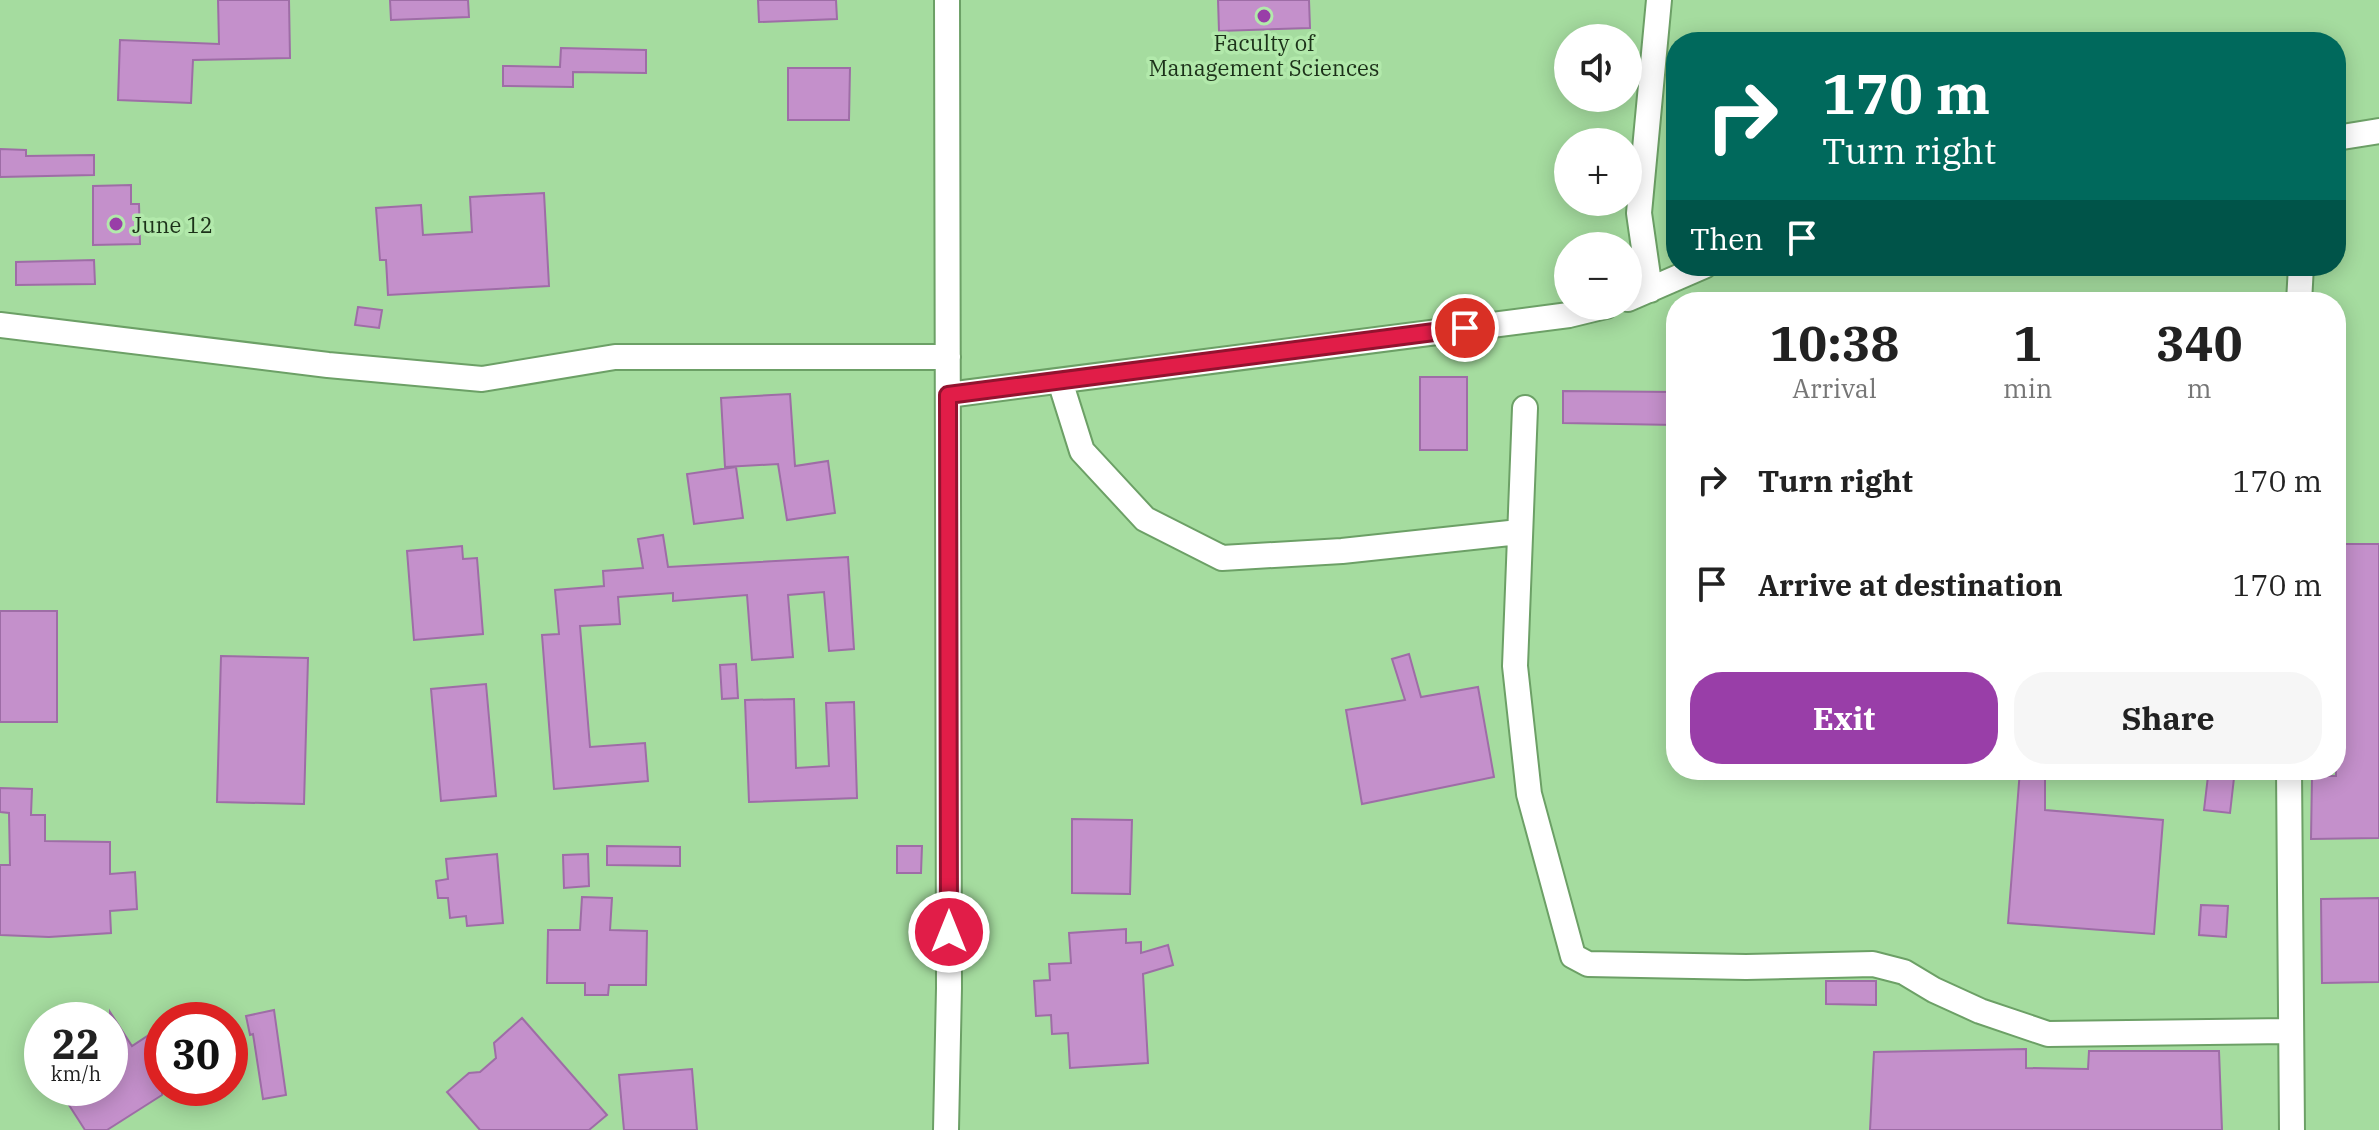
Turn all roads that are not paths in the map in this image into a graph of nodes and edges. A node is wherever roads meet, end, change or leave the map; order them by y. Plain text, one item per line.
1 (947, 0) edge
2 (1659, 0) edge
3 (2379, 131) edge
4 (2346, 136) edge
5 (1639, 232) edge
6 (1681, 276) edge
7 (1642, 293) edge
8 (1554, 317) edge
9 (0, 325) edge
10 (948, 357) junction
11 (1060, 381) junction
12 (948, 395) junction
13 (1525, 408) dead end
14 (1519, 532) junction
15 (2289, 780) edge
16 (2290, 1031) junction
17 (946, 1130) edge
18 (2292, 1130) edge

1 - 10 street
2 - 5 street
3 - 4 street
6 - 7 street
8 - 11 street
9 - 10 street
10 - 12 street
11 - 12 street
11 - 14 street
12 - 17 street
13 - 14 street
14 - 16 street
15 - 16 street
16 - 18 street

